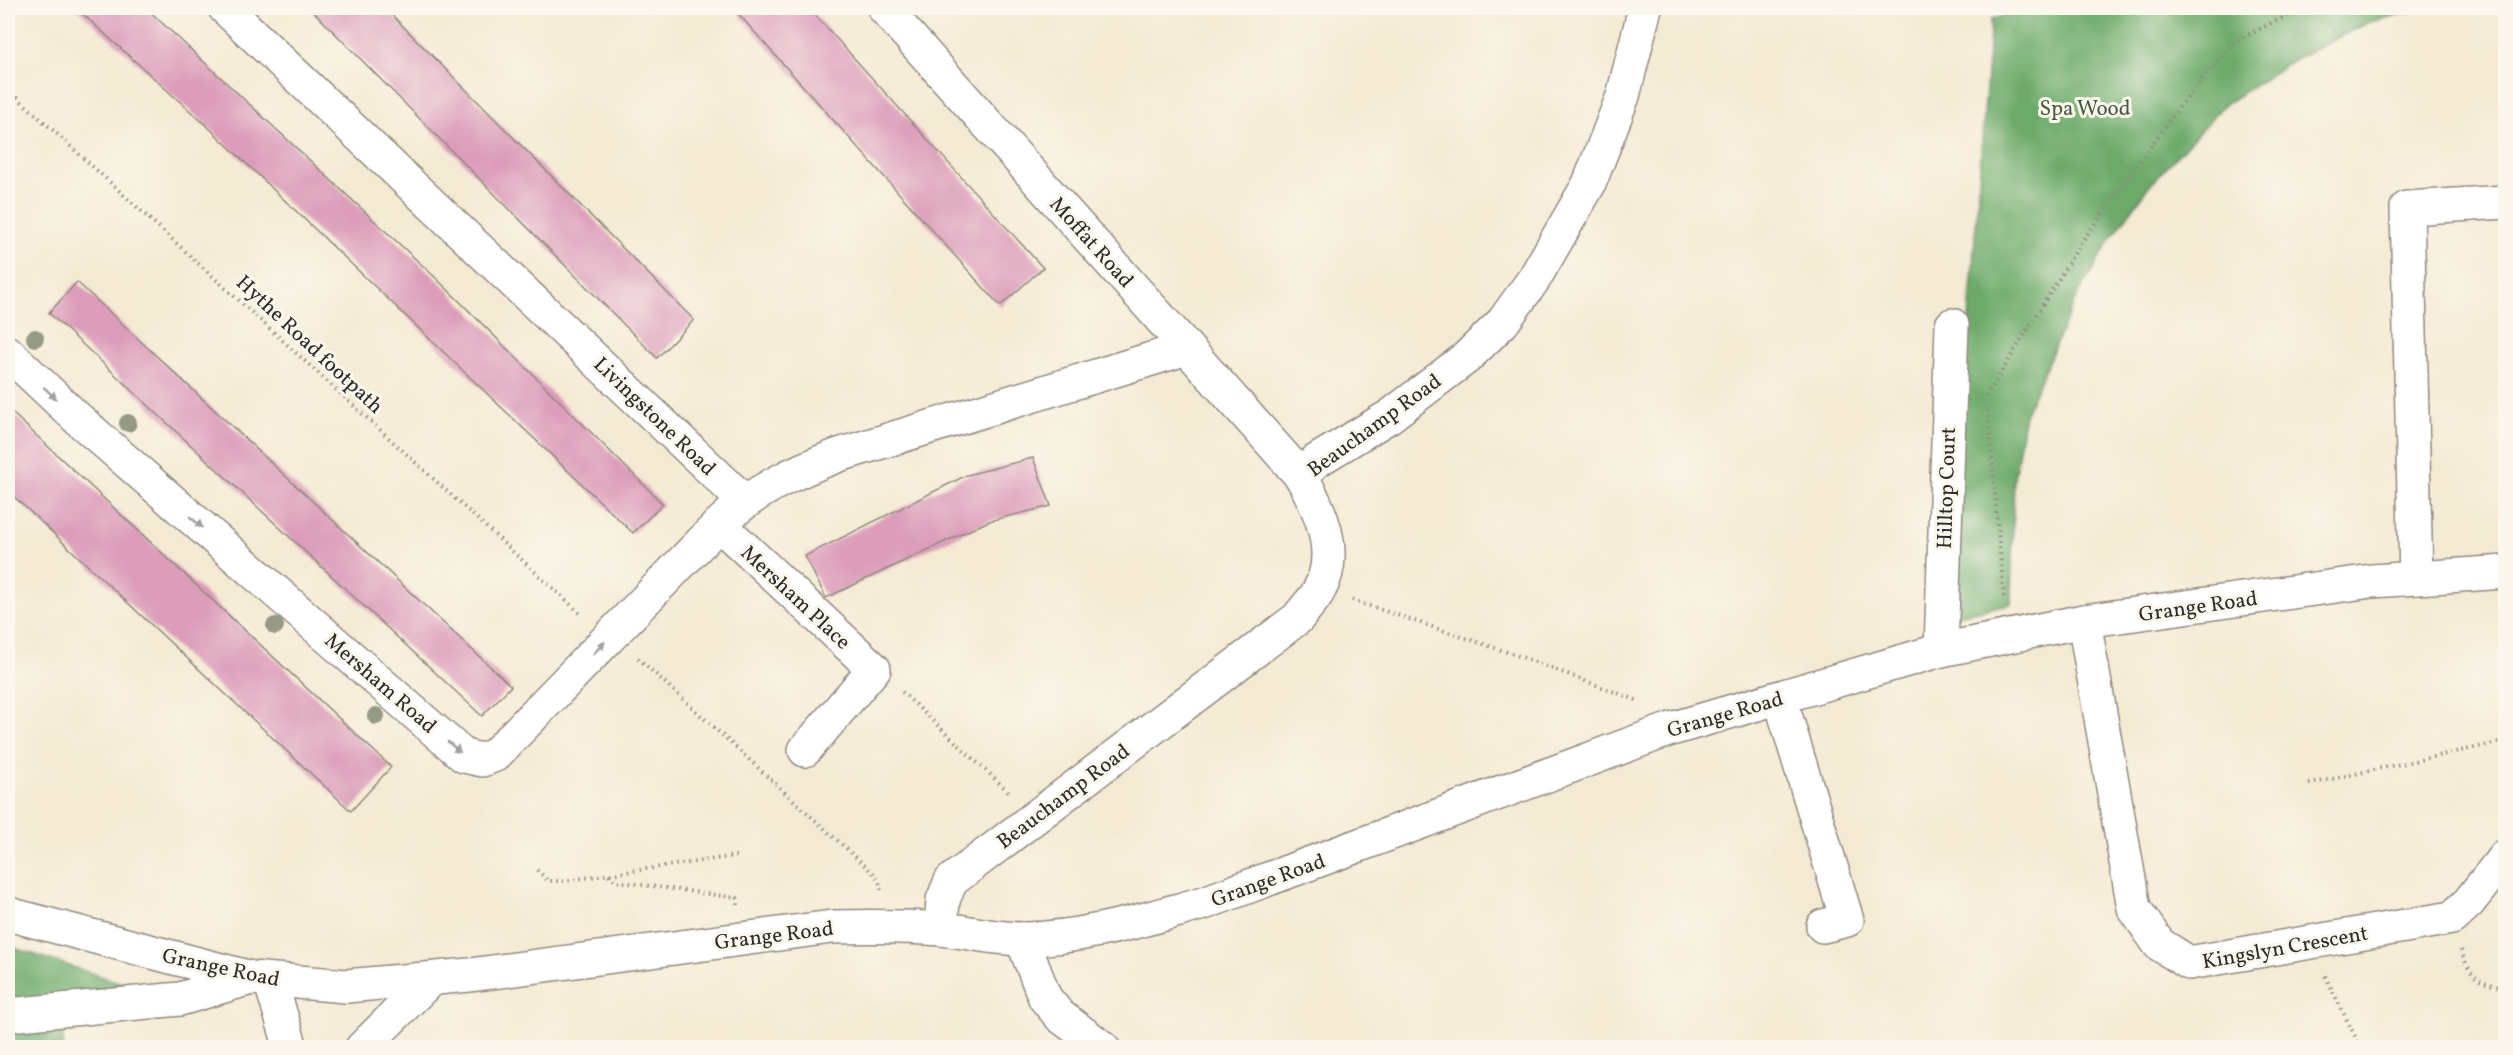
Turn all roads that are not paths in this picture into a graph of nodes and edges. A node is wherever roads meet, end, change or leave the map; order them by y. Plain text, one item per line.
1 (225, 8) edge
2 (884, 8) edge
3 (1645, 8) edge
4 (2505, 202) edge
5 (1952, 325) dead end
6 (1187, 348) junction
7 (8, 353) edge
8 (1301, 476) junction
9 (744, 501) junction
10 (719, 524) junction
11 (2505, 572) edge
12 (2416, 578) junction
13 (2084, 621) junction
14 (1941, 650) junction
15 (1780, 698) junction
16 (805, 750) dead end
17 (2505, 855) edge
18 (8, 914) edge
19 (1823, 926) dead end
20 (941, 929) junction
21 (1022, 939) junction
22 (260, 979) junction
23 (430, 980) junction
24 (8, 1015) edge
25 (291, 1047) edge
26 (362, 1047) edge
27 (1103, 1047) edge

1 - 9 street, Livingstone Road
2 - 6 street, Moffat Road
3 - 8 street, Beauchamp Road
4 - 12 street
5 - 14 street, Hilltop Court
6 - 8 street, Moffat Road
6 - 9 street
7 -> 10 street, Mersham Road
8 - 20 street, Beauchamp Road
9 - 10 street, Mersham Road
10 - 16 street, Mersham Place
11 - 12 street, Grange Road
12 - 13 street, Grange Road
13 - 14 street, Grange Road
13 - 17 street, Kingslyn Crescent
14 - 15 street, Grange Road
15 - 19 street
15 - 21 street, Grange Road
18 - 22 street, Grange Road
20 - 21 street, Grange Road
20 - 23 street, Grange Road
21 - 27 street
22 - 23 street, Grange Road
22 - 24 street
22 - 25 street
23 - 26 street

